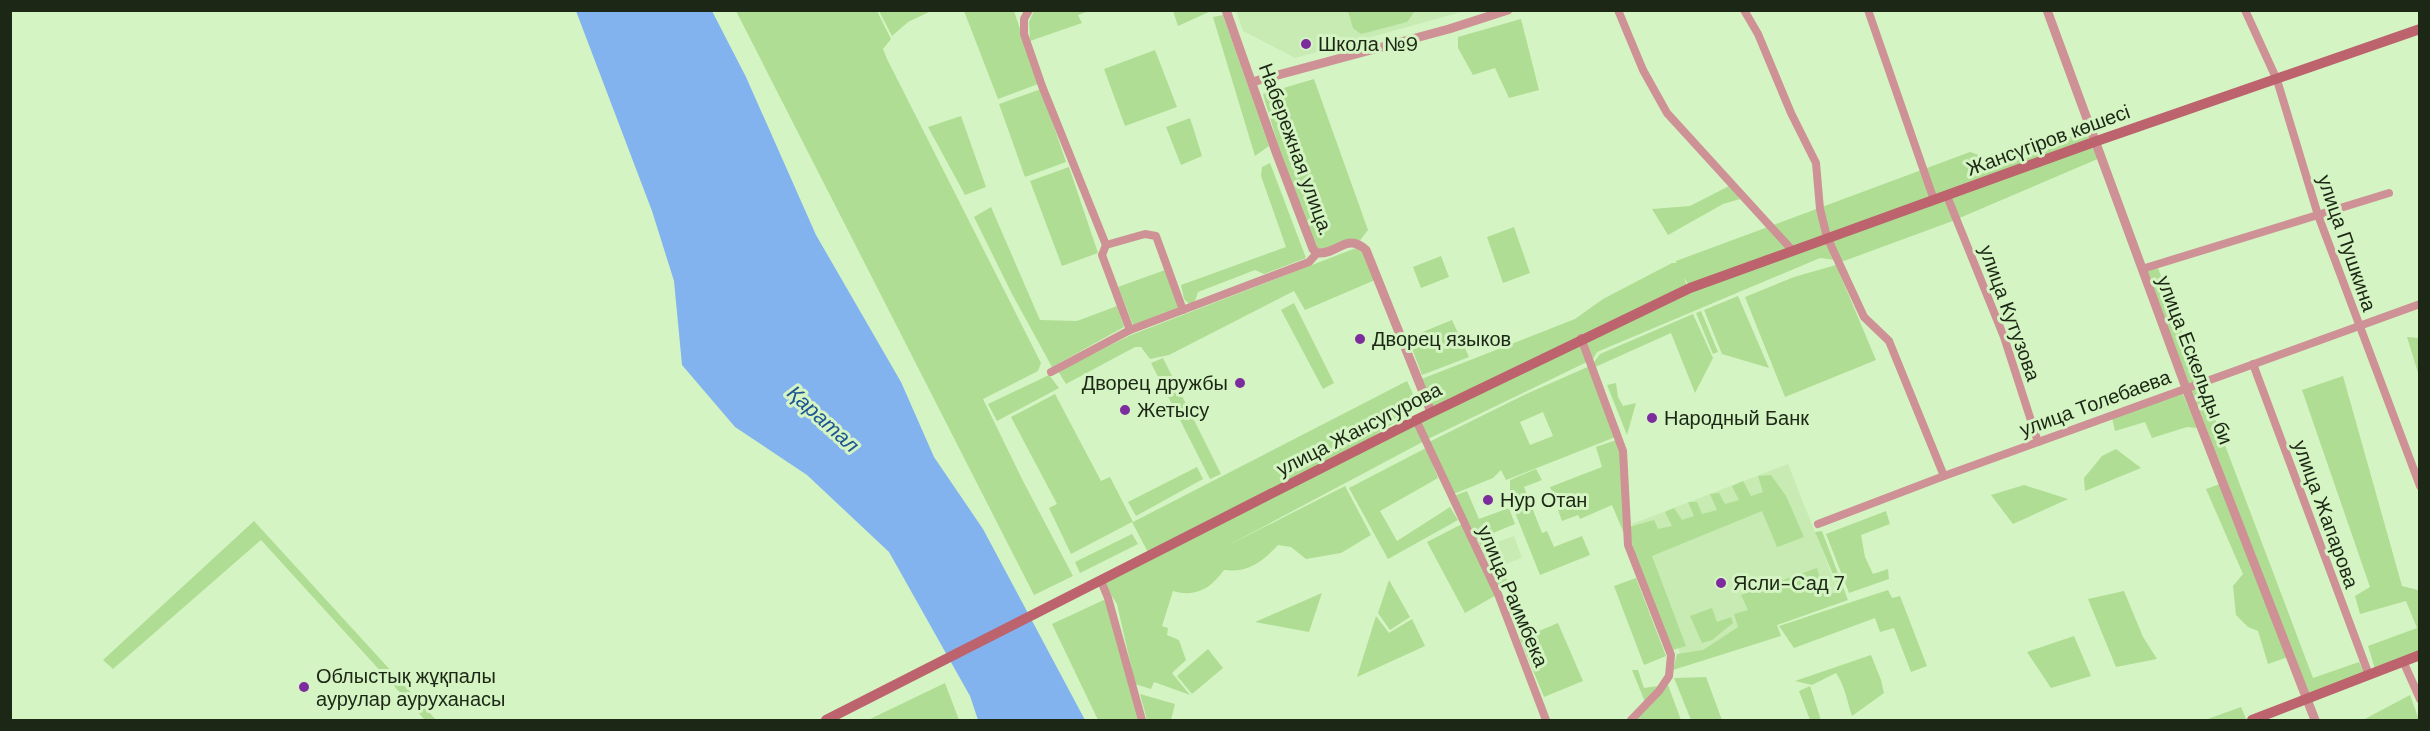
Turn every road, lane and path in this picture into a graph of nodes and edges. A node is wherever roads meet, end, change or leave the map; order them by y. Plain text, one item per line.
1 (1018, 10) edge
2 (1029, 10) edge
3 (1226, 10) edge
4 (1508, 10) edge
5 (1618, 10) edge
6 (1744, 10) edge
7 (1868, 10) edge
8 (2047, 10) edge
9 (2245, 10) edge
10 (1487, 14) edge
11 (1024, 27) junction
12 (2420, 30) edge
13 (2277, 80) junction
14 (1252, 82) junction
15 (2094, 142) junction
16 (2389, 193) dead end
17 (1947, 196) junction
18 (1934, 200) junction
19 (2318, 215) junction
20 (1827, 237) junction
21 (1106, 245) junction
22 (1792, 250) junction
23 (1317, 253) junction
24 (2142, 269) junction
25 (1690, 288) joint
26 (2420, 304) edge
27 (1183, 310) junction
28 (2358, 326) junction
29 (1130, 330) junction
30 (1581, 338) junction
31 (2253, 364) junction
32 (1051, 372) dead end
33 (2186, 388) junction
34 (1431, 412) junction
35 (1416, 420) junction
36 (2038, 442) junction
37 (1944, 476) junction
38 (2420, 486) edge
39 (1818, 524) dead end
40 (1101, 581) junction
41 (2420, 655) edge
42 (2403, 662) junction
43 (2369, 675) junction
44 (2307, 699) junction
45 (2420, 699) edge
46 (826, 720) edge
47 (1142, 720) edge
48 (1546, 720) edge
49 (1630, 720) edge
50 (2252, 720) edge
51 (2315, 720) edge

1 - 11 street
2 - 11 street
3 - 14 street, Набережная улица.
4 - 10 street
5 - 22 street
6 - 20 street
7 - 18 street
8 - 15 street, улица Ескельды би
9 - 13 street, улица Пушкина
10 - 14 street
11 - 21 street
12 - 13 main road, Жансүгіров көшесі
13 - 15 main road, Жансүгіров көшесі
13 - 19 street, улица Пушкина
14 - 23 street, Набережная улица.
15 - 17 main road, Жансүгіров көшесі
15 - 24 street, улица Ескельды би
16 - 19 street
17 - 18 main road, Жансүгіров көшесі
17 - 36 street, улица Кутузова
18 - 20 main road, Жансүгіров көшесі
19 - 24 street
19 - 28 street, улица Пушкина
20 - 22 main road, Жансүгіров көшесі
20 - 37 street
21 - 27 street
21 - 29 street
22 - 25 main road, Жансүгіров көшесі
23 - 27 street
23 - 34 street, Набережная улица.
24 - 33 street, улица Ескельды би
25 - 30 main road, улица Жансугурова
26 - 28 street, улица Толебаева
27 - 29 street
28 - 31 street, улица Толебаева
28 - 38 street, улица Пушкина
29 - 32 street
30 - 34 main road, улица Жансугурова
30 - 49 street
31 - 33 street, улица Толебаева
31 - 43 street, улица Жапарова
33 - 36 street, улица Толебаева
33 - 44 street, улица Ескельды би
34 - 35 main road, улица Жансугурова
35 - 40 main road, улица Жансугурова
35 - 48 street, улица Раимбека
36 - 37 street, улица Толебаева
37 - 39 street, улица Толебаева
40 - 46 main road, улица Жансугурова
40 - 47 street
41 - 42 main road
42 - 43 main road
42 - 45 street
43 - 44 main road
44 - 50 main road
44 - 51 street, улица Ескельды би

